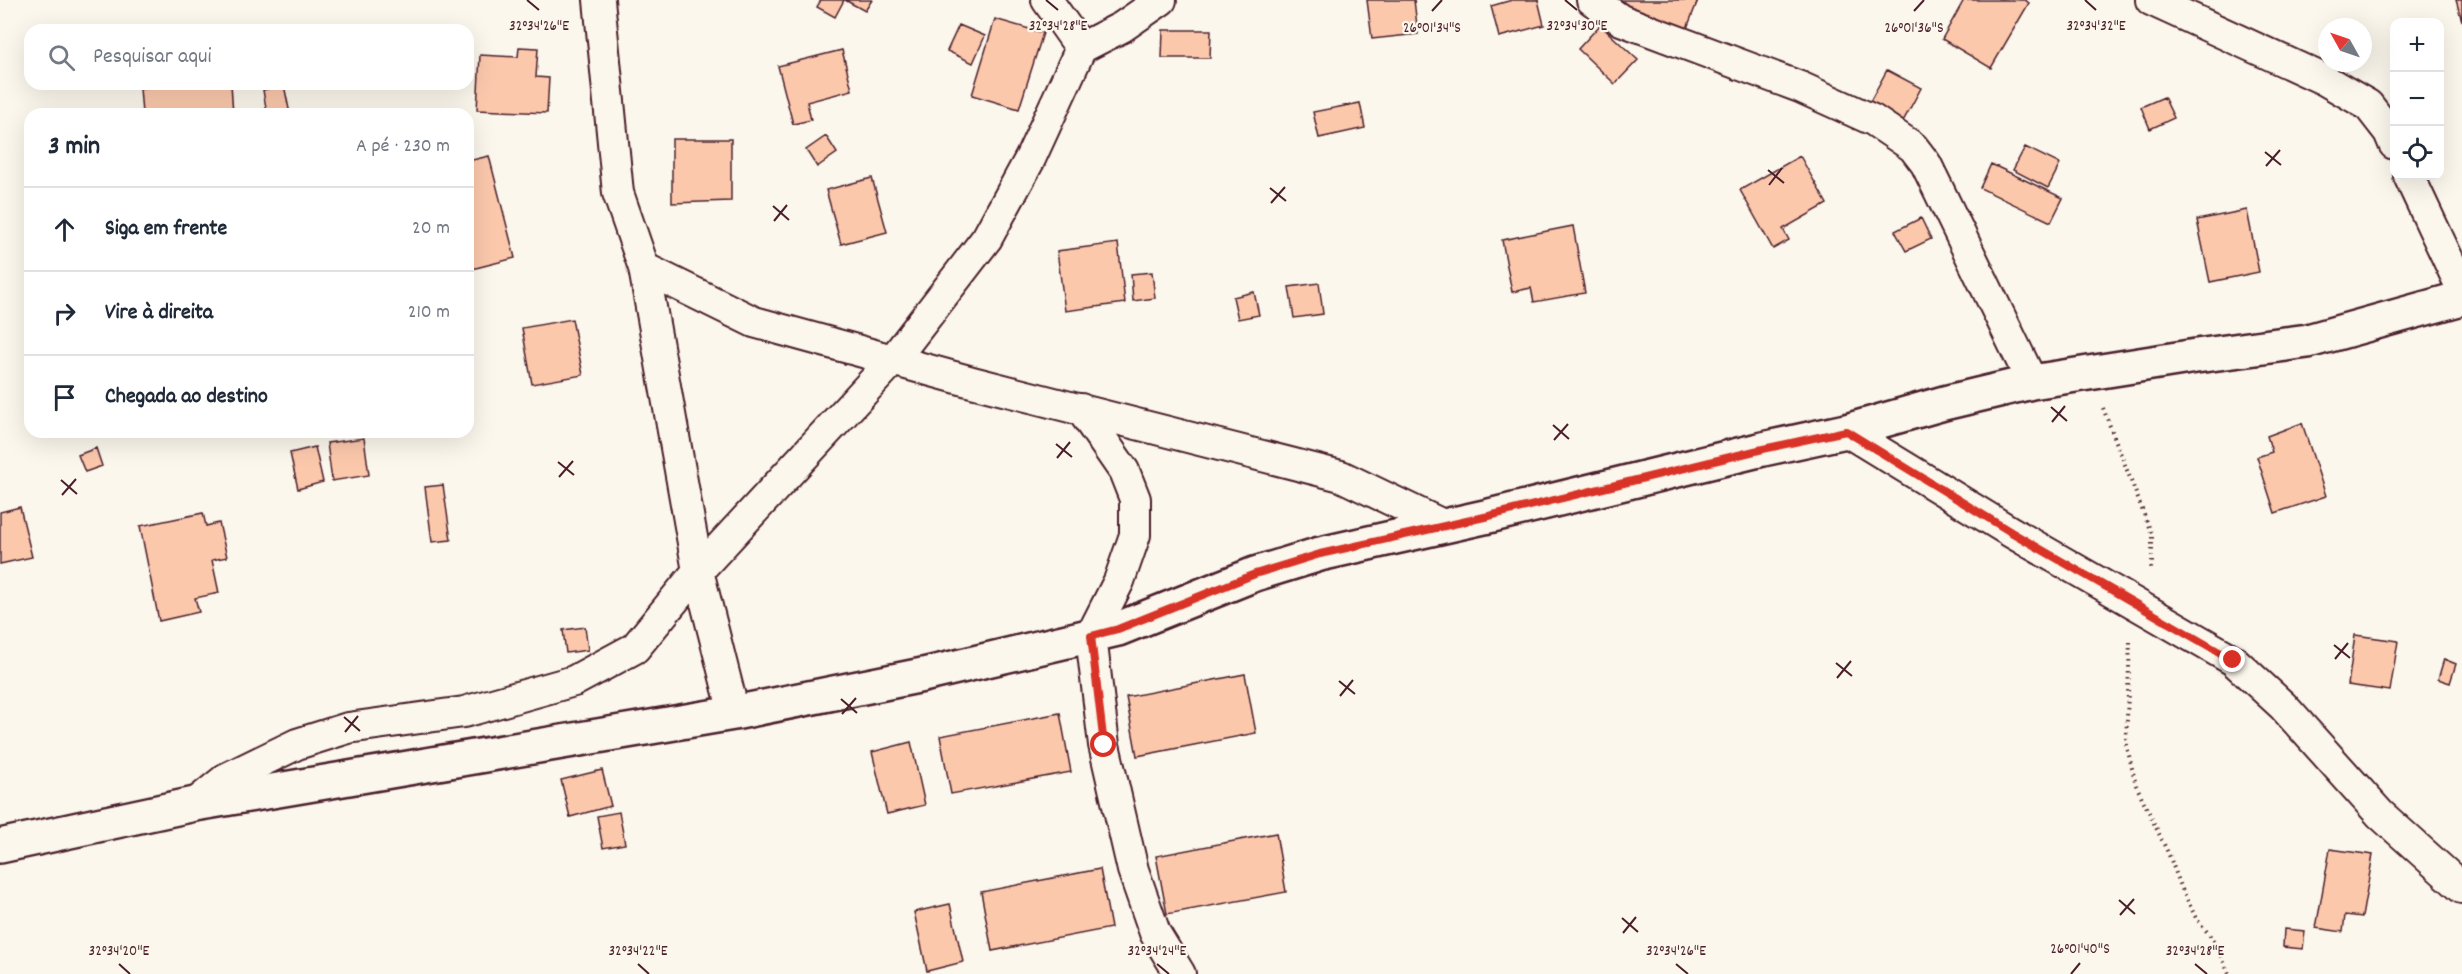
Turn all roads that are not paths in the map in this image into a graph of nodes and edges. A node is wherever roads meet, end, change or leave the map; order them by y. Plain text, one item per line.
1 (599, 0) edge
2 (1047, 0) edge
3 (1161, 0) edge
4 (1592, 0) edge
5 (2155, 1) edge
6 (1081, 48) junction
7 (2390, 134) edge
8 (2411, 180) edge
9 (644, 268) junction
10 (2462, 289) edge
11 (2462, 298) edge
12 (893, 360) junction
13 (2032, 382) junction
14 (1080, 410) junction
15 (1846, 431) junction
16 (1444, 526) junction
17 (698, 571) junction
18 (1091, 636) junction
19 (734, 713) junction
20 (195, 804) junction
21 (0, 846) edge
22 (2462, 888) edge
23 (1180, 974) edge

1 - 9 street
2 - 6 street
3 - 6 street
4 - 13 street
5 - 7 street
6 - 12 street
8 - 10 street
9 - 12 street
9 - 17 street
11 - 13 street
12 - 14 street
12 - 17 street
13 - 15 street
14 - 16 street
14 - 18 street
15 - 16 street
15 - 22 street
16 - 18 street
17 - 19 street
17 - 20 street
18 - 19 street
18 - 23 street
19 - 20 street
20 - 21 street

